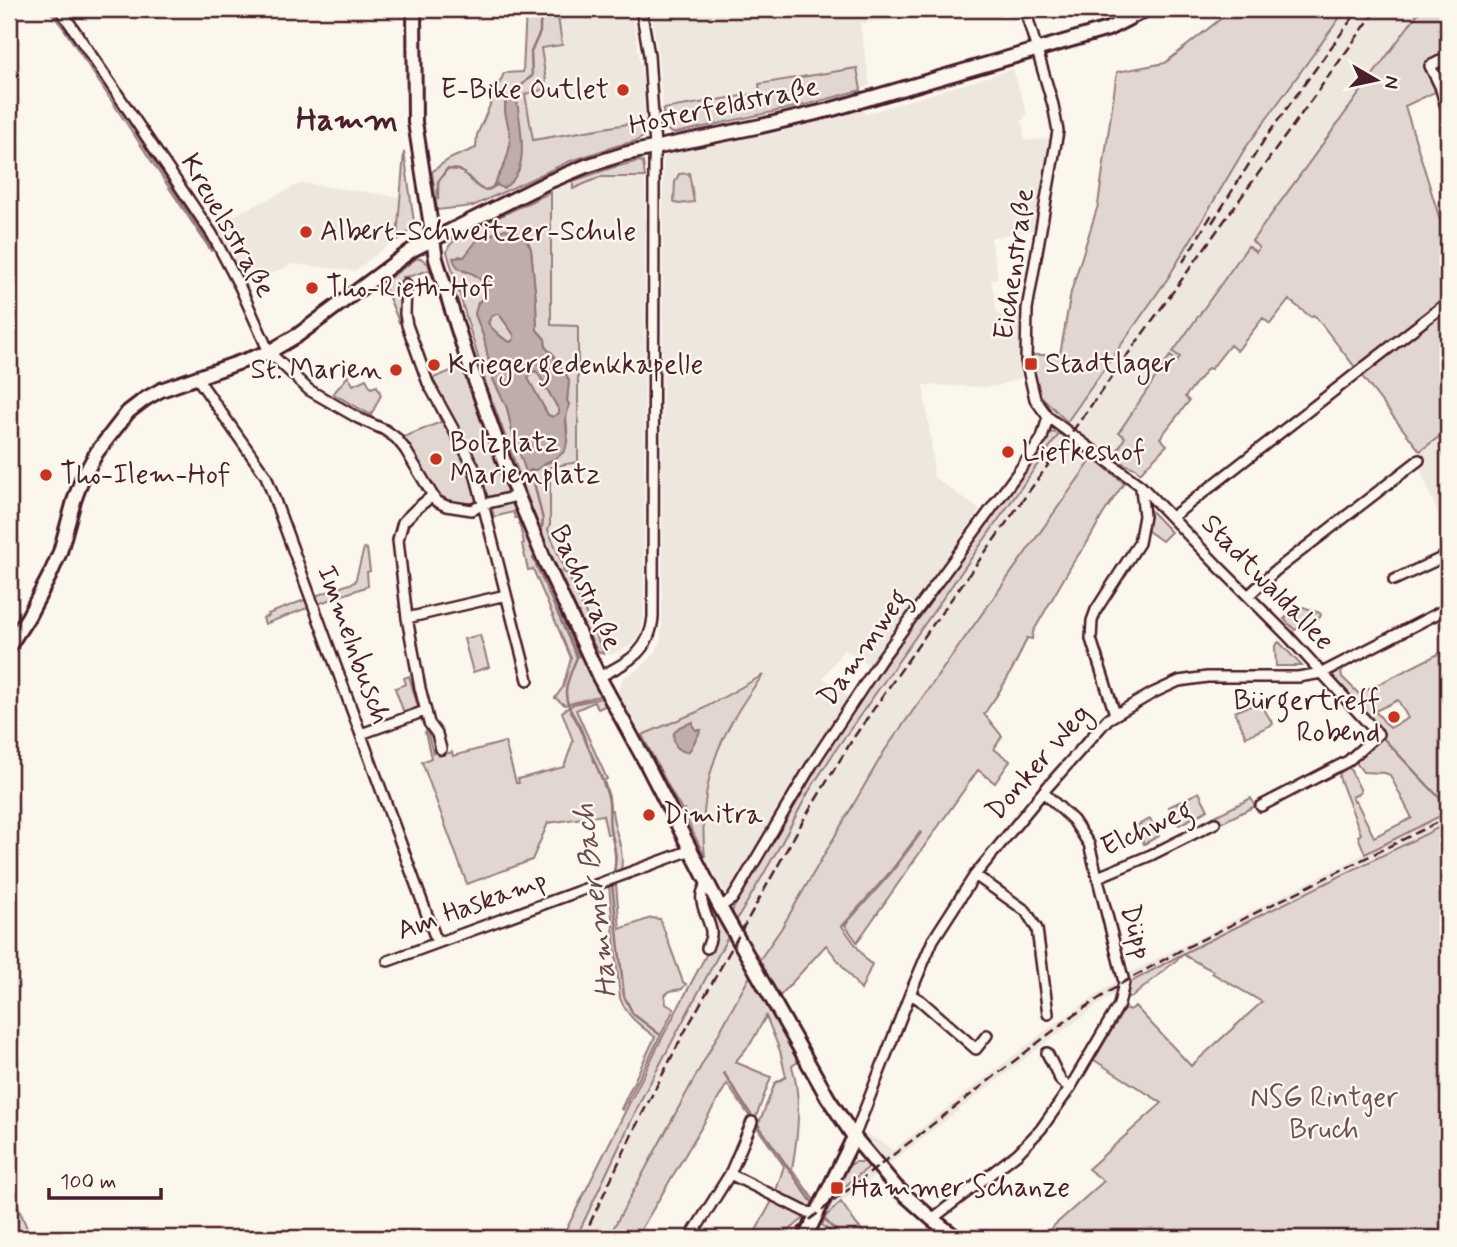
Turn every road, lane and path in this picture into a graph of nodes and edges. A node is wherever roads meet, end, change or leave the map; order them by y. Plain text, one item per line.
1 (60, 9) edge
2 (414, 9) edge
3 (641, 9) edge
4 (1025, 9) edge
5 (1147, 9) edge
6 (1037, 49) junction
7 (1448, 57) edge
8 (1444, 84) edge
9 (1448, 114) edge
10 (655, 148) junction
11 (433, 239) junction
12 (406, 284) dead end
13 (1448, 302) edge
14 (269, 352) junction
15 (197, 378) junction
16 (1048, 417) junction
17 (1419, 460) dead end
18 (1140, 486) junction
19 (432, 496) junction
20 (517, 496) junction
21 (484, 504) junction
22 (1172, 517) junction
23 (1448, 555) edge
24 (1394, 580) dead end
25 (506, 595) junction
26 (1248, 596) junction
27 (1448, 608) edge
28 (407, 618) junction
29 (9, 646) edge
30 (1322, 673) junction
31 (599, 677) junction
32 (528, 680) dead end
33 (425, 711) junction
34 (1115, 714) junction
35 (361, 734) junction
36 (441, 750) dead end
37 (1044, 792) junction
38 (1262, 806) dead end
39 (1215, 823) dead end
40 (691, 850) junction
41 (975, 875) junction
42 (1098, 877) junction
43 (708, 884) junction
44 (720, 907) junction
45 (437, 942) junction
46 (707, 948) dead end
47 (388, 961) dead end
48 (910, 994) junction
49 (1048, 1014) dead end
50 (987, 1035) dead end
51 (1047, 1053) dead end
52 (1070, 1088) junction
53 (752, 1122) dead end
54 (854, 1137) junction
55 (730, 1174) junction
56 (817, 1213) junction
57 (932, 1219) junction
58 (690, 1238) edge
59 (805, 1238) edge
60 (957, 1238) edge

1 - 14 street, Kreuelsstraße
2 - 11 street, Bachstraße
3 - 10 street
4 - 6 street, Eichenstraße
5 - 6 street, Hosterfeldstraße
6 - 10 street, Hosterfeldstraße
6 - 16 street, Eichenstraße
7 - 8 street
8 - 9 street
10 - 11 street, Hosterfeldstraße
10 - 31 street
11 - 14 street, Hosterfeldstraße
11 - 20 street, Bachstraße
12 - 21 street
13 - 22 street
14 - 15 street, Hosterfeldstraße
14 - 19 street, Kreuelsstraße
15 - 29 street, Hosterfeldstraße
15 - 35 street, Immelnbusch
16 - 18 street, Eichenstraße
16 - 44 street, Dammweg
17 - 26 street
18 - 22 street, Stadtwaldallee
18 - 34 street
19 - 21 street
19 - 28 street
20 - 21 street
20 - 31 street, Bachstraße
21 - 25 street
22 - 26 street, Stadtwaldallee
23 - 24 street
25 - 28 street
25 - 32 street
26 - 30 street, Stadtwaldallee
27 - 30 street
28 - 33 street
30 - 34 street, Donker Weg
30 - 38 street, Stadtwaldallee
31 - 40 street, Bachstraße
33 - 35 street
33 - 36 street
34 - 37 street, Donker Weg
35 - 45 street, Immelnbusch
37 - 41 street, Donker Weg
37 - 42 street, Düpp
39 - 42 street, Elchweg
40 - 43 street, Bachstraße
40 - 45 street, Am Haskamp
41 - 48 street, Donker Weg
41 - 49 street
42 - 52 street, Düpp
43 - 44 street, Bachstraße
43 - 46 street, Bachstraße
44 - 54 street, Bachstraße
45 - 47 street, Am Haskamp
48 - 50 street
48 - 54 street, Donker Weg
51 - 52 street
52 - 57 street, Düpp
53 - 55 street
54 - 56 street, Donker Weg
54 - 57 street, Bachstraße
55 - 56 street
55 - 58 street
56 - 59 street, Donker Weg
57 - 60 street, Bachstraße

